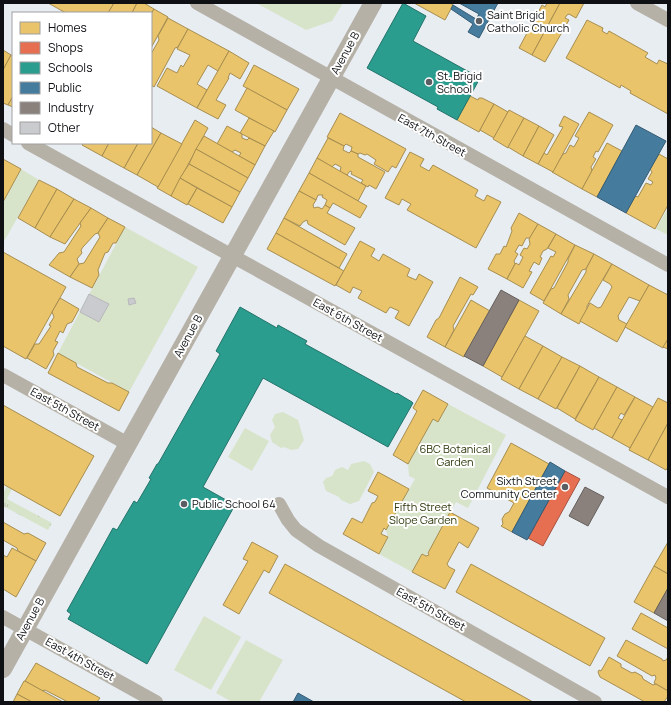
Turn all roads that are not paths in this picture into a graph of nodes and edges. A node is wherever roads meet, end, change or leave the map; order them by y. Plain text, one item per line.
1 (197, 3) edge
2 (373, 3) edge
3 (637, 3) edge
4 (668, 20) edge
5 (331, 79) junction
6 (3, 129) edge
7 (12, 134) edge
8 (30, 144) edge
9 (232, 256) junction
10 (668, 265) edge
11 (3, 375) edge
12 (128, 444) junction
13 (668, 497) edge
14 (279, 504) dead end
15 (3, 617) edge
16 (25, 629) junction
17 (3, 669) edge
18 (156, 702) edge
19 (595, 702) edge

1 - 5 street, East 7th Street
2 - 5 street, Avenue B
3 - 4 street
5 - 9 street, Avenue B
5 - 10 street, East 7th Street
6 - 7 street
8 - 9 street, East 6th Street
9 - 12 street, Avenue B
9 - 13 street, East 6th Street
11 - 12 street, East 5th Street
12 - 16 street, Avenue B
14 - 19 street, East 5th Street
15 - 16 street, East 4th Street
16 - 17 street, Avenue B
16 - 18 street, East 4th Street

